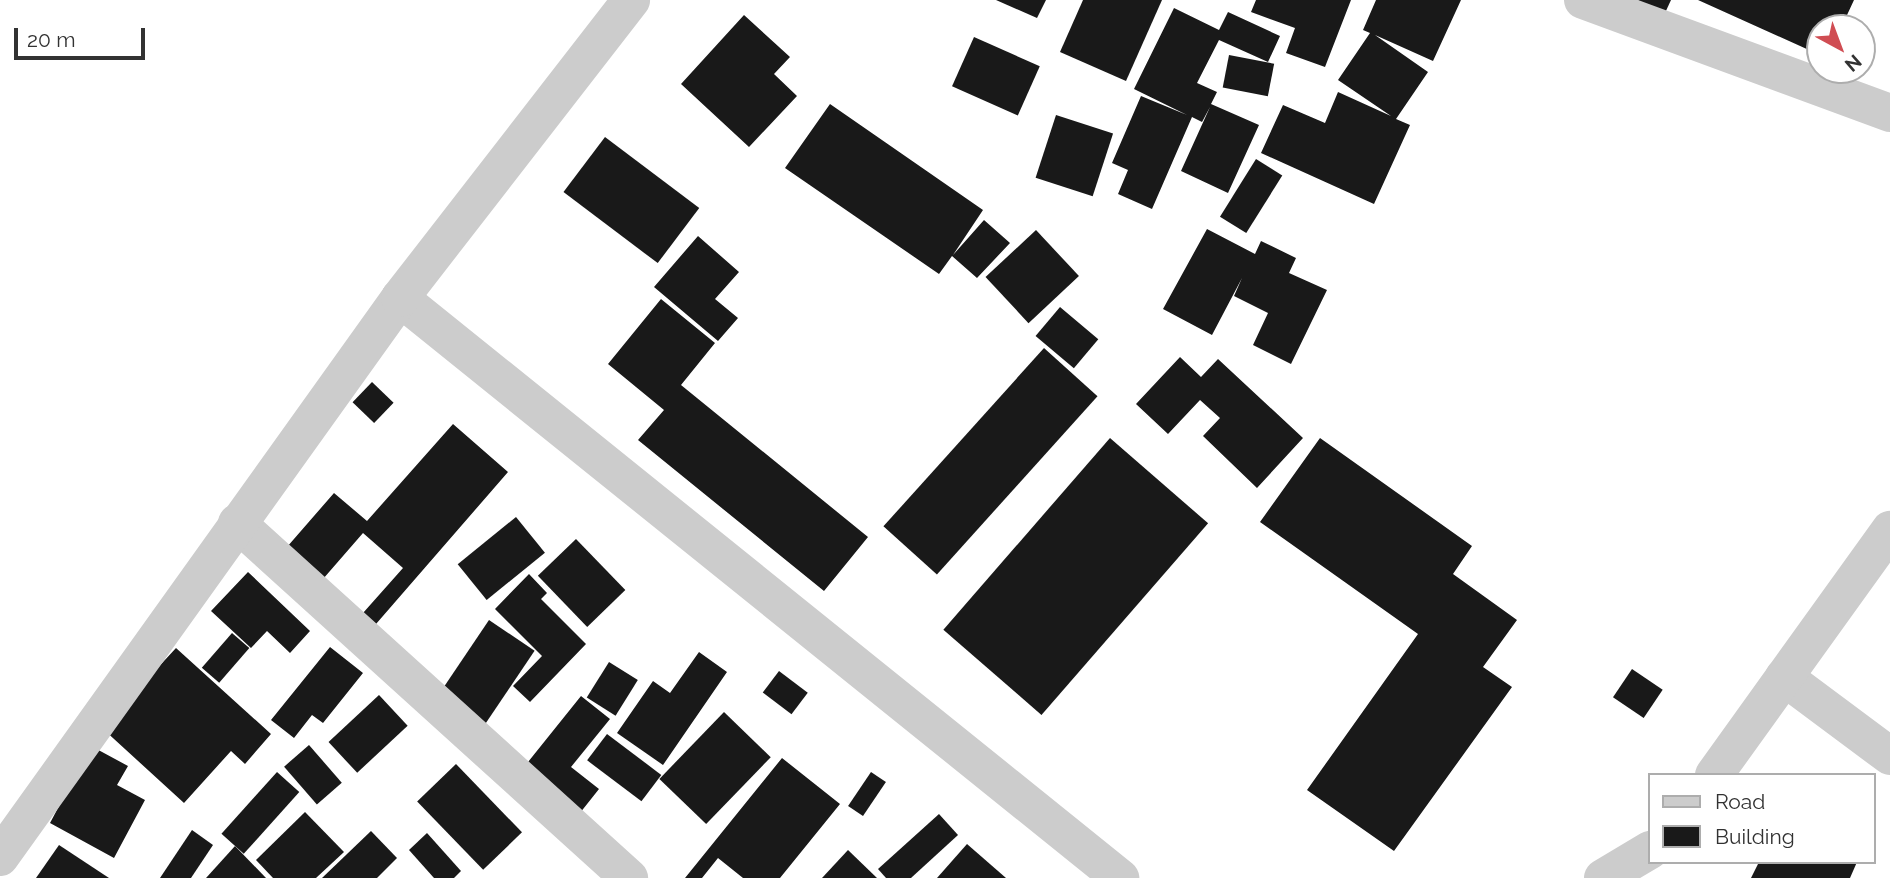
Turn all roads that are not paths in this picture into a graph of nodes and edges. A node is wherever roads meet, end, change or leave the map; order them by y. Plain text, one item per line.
1 (631, 0) edge
2 (1583, 0) edge
3 (1890, 113) edge
4 (400, 298) junction
5 (237, 523) junction
6 (1890, 530) edge
7 (1784, 677) junction
8 (1890, 756) edge
9 (1715, 773) edge
10 (1648, 851) edge
11 (0, 857) edge
12 (629, 878) edge
13 (1121, 878) edge
14 (1603, 878) edge

1 - 4 street
2 - 3 street
4 - 5 street
4 - 13 street
5 - 11 street
5 - 12 street
6 - 7 street
7 - 8 street
7 - 9 street
10 - 14 street

